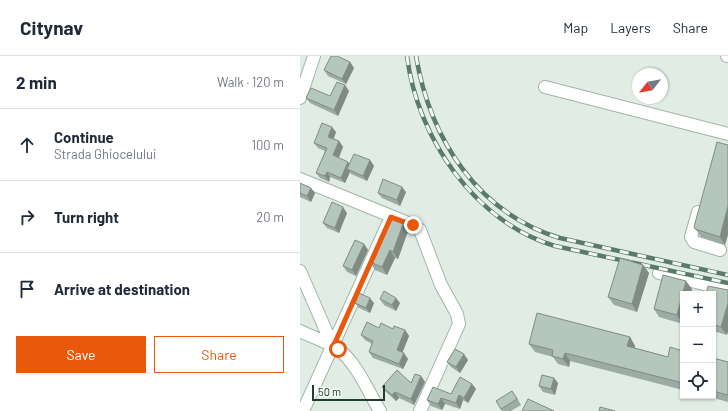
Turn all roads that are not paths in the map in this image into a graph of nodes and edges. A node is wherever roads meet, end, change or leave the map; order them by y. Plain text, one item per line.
1 (314, 56) edge
2 (545, 87) dead end
3 (300, 98) edge
4 (724, 132) edge
5 (716, 147) edge
6 (300, 179) edge
7 (702, 199) edge
8 (391, 217) junction
9 (720, 250) dead end
10 (300, 271) edge
11 (659, 273) dead end
12 (728, 290) edge
13 (300, 331) edge
14 (333, 347) junction
15 (303, 411) edge
16 (380, 411) edge
17 (420, 411) edge

1 - 3 street
2 - 4 street
4 - 5 street
6 - 8 street
7 - 9 street
8 - 14 street
8 - 17 street
10 - 14 street
11 - 12 street
13 - 14 street
14 - 15 street
14 - 16 street

